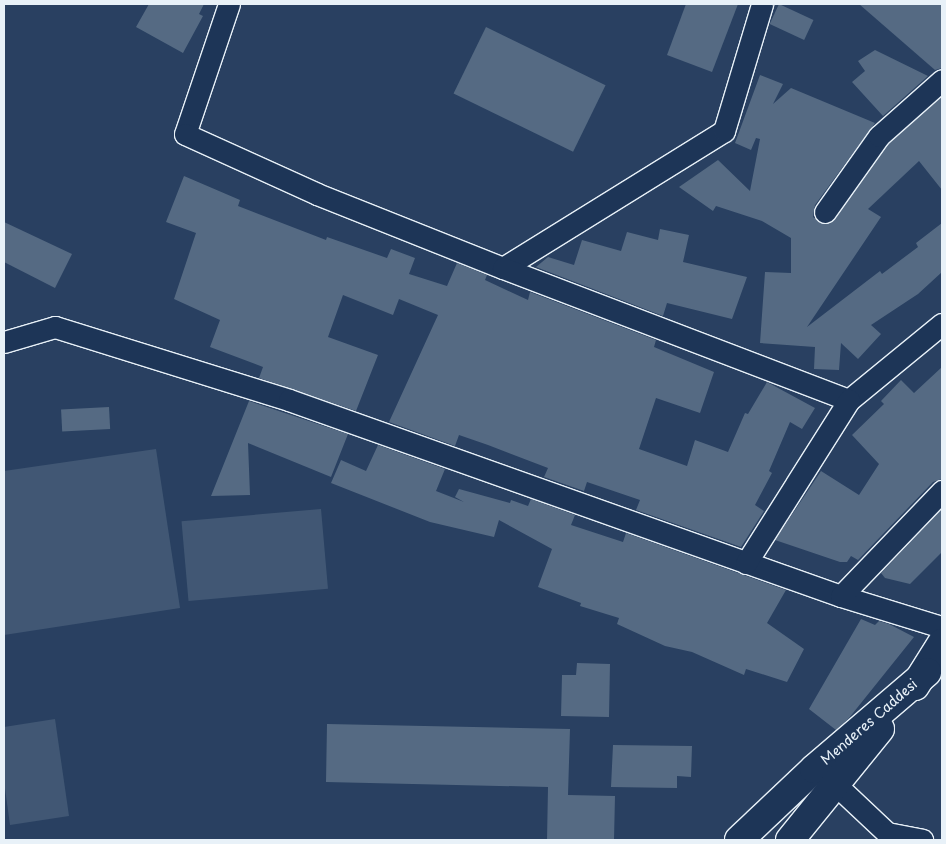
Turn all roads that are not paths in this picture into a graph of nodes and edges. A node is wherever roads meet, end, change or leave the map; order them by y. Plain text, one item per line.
1 (229, 4) edge
2 (762, 4) edge
3 (942, 80) edge
4 (825, 212) dead end
5 (503, 268) junction
6 (942, 324) edge
7 (4, 342) edge
8 (850, 400) junction
9 (942, 491) edge
10 (746, 563) junction
11 (841, 596) junction
12 (942, 628) edge
13 (942, 643) edge
14 (935, 676) edge
15 (835, 784) junction
16 (739, 840) edge
17 (790, 840) edge
18 (922, 840) edge

1 - 5 street
2 - 5 street
3 - 4 street
5 - 8 street
6 - 8 street
7 - 10 street
8 - 10 street
9 - 11 street
10 - 11 street
11 - 12 street
13 - 14 main road
14 - 15 main road, Menderes Caddesi
14 - 16 main road, Menderes Caddesi
15 - 17 main road, Menderes Caddesi
15 - 18 street

